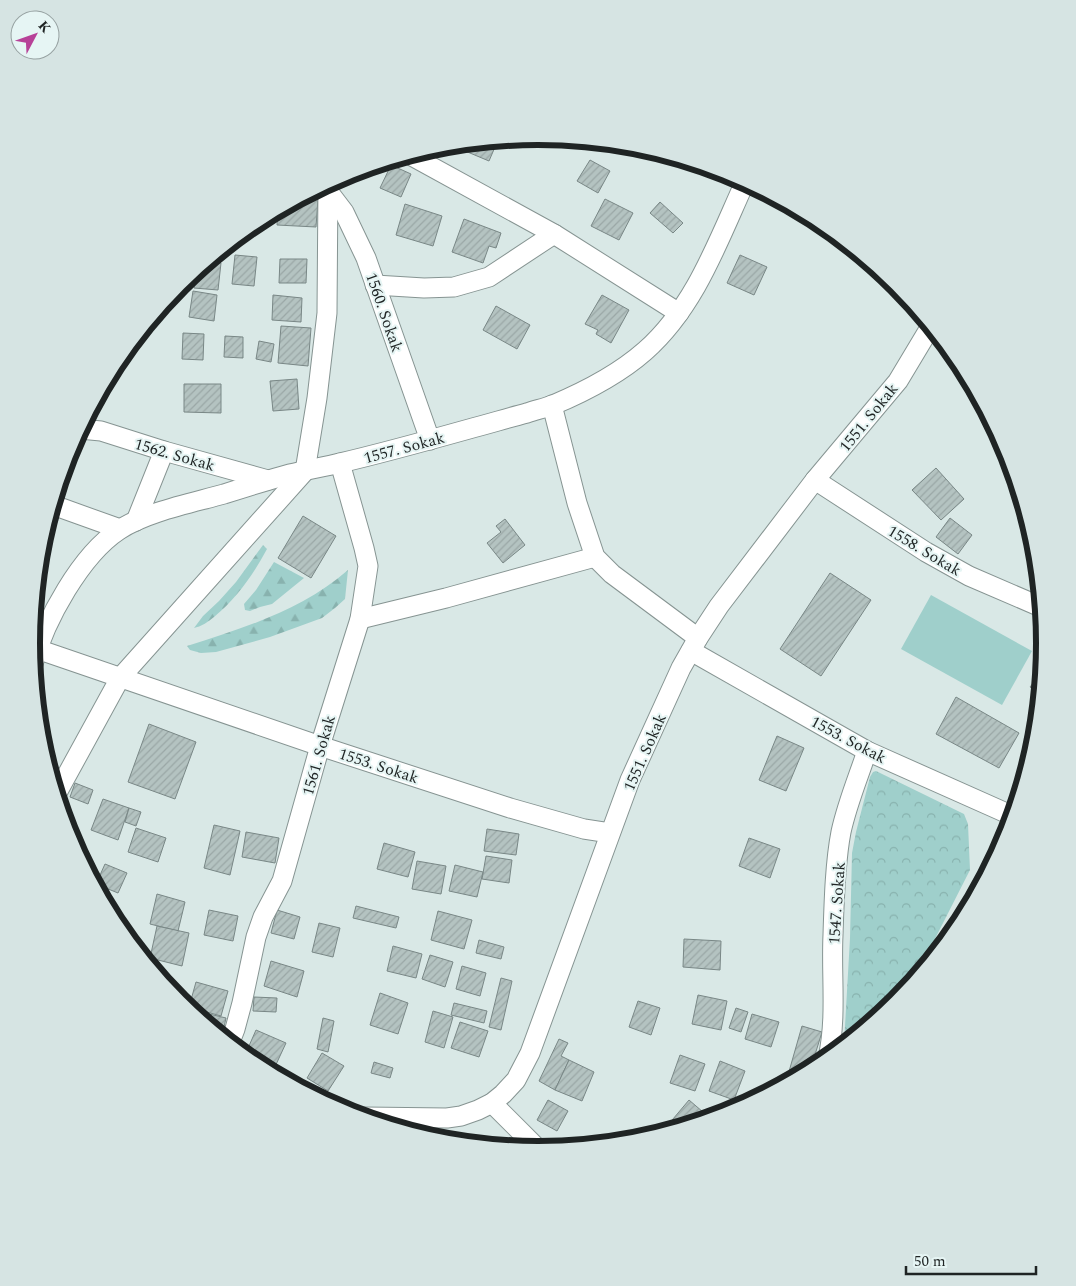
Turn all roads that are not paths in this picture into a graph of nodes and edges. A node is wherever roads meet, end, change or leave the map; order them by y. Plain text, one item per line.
1 (419, 160) edge
2 (742, 189) edge
3 (330, 191) edge
4 (328, 192) edge
5 (554, 234) junction
6 (375, 285) junction
7 (679, 312) junction
8 (927, 333) edge
9 (552, 405) junction
10 (88, 430) edge
11 (430, 440) junction
12 (164, 451) junction
13 (340, 463) junction
14 (304, 471) junction
15 (269, 480) junction
16 (815, 480) junction
17 (59, 507) edge
18 (128, 525) junction
19 (595, 556) junction
20 (1035, 605) edge
21 (360, 620) junction
22 (695, 644) junction
23 (40, 645) edge
24 (40, 657) edge
25 (120, 678) junction
26 (320, 746) junction
27 (867, 751) junction
28 (61, 785) edge
29 (1006, 813) edge
30 (610, 833) junction
31 (232, 1036) edge
32 (830, 1046) edge
33 (492, 1103) junction
34 (386, 1117) edge
35 (531, 1141) edge

1 - 5 street
2 - 7 street, 1557. Sokak
3 - 6 street, 1560. Sokak
4 - 14 street
5 - 6 street
5 - 7 street
6 - 11 street, 1560. Sokak
7 - 9 street, 1557. Sokak
8 - 16 street, 1551. Sokak
9 - 11 street, 1557. Sokak
9 - 19 street, 1553. Sokak
10 - 12 street, 1562. Sokak
11 - 13 street, 1557. Sokak
12 - 15 street, 1562. Sokak
12 - 18 street
13 - 14 street, 1557. Sokak
13 - 21 street, 1561. Sokak
14 - 15 street, 1557. Sokak
14 - 25 street
15 - 18 street, 1557. Sokak
16 - 20 street, 1558. Sokak
16 - 22 street, 1551. Sokak
17 - 18 street
18 - 23 street, 1557. Sokak
19 - 21 street
19 - 22 street, 1553. Sokak
21 - 26 street, 1561. Sokak
22 - 27 street, 1553. Sokak
22 - 30 street, 1551. Sokak
24 - 25 street, 1553. Sokak
25 - 26 street, 1553. Sokak
25 - 28 street
26 - 30 street, 1553. Sokak
26 - 31 street, 1561. Sokak
27 - 29 street, 1553. Sokak
27 - 32 street, 1547. Sokak
30 - 33 street, 1551. Sokak
33 - 34 street, 1551. Sokak
33 - 35 street

